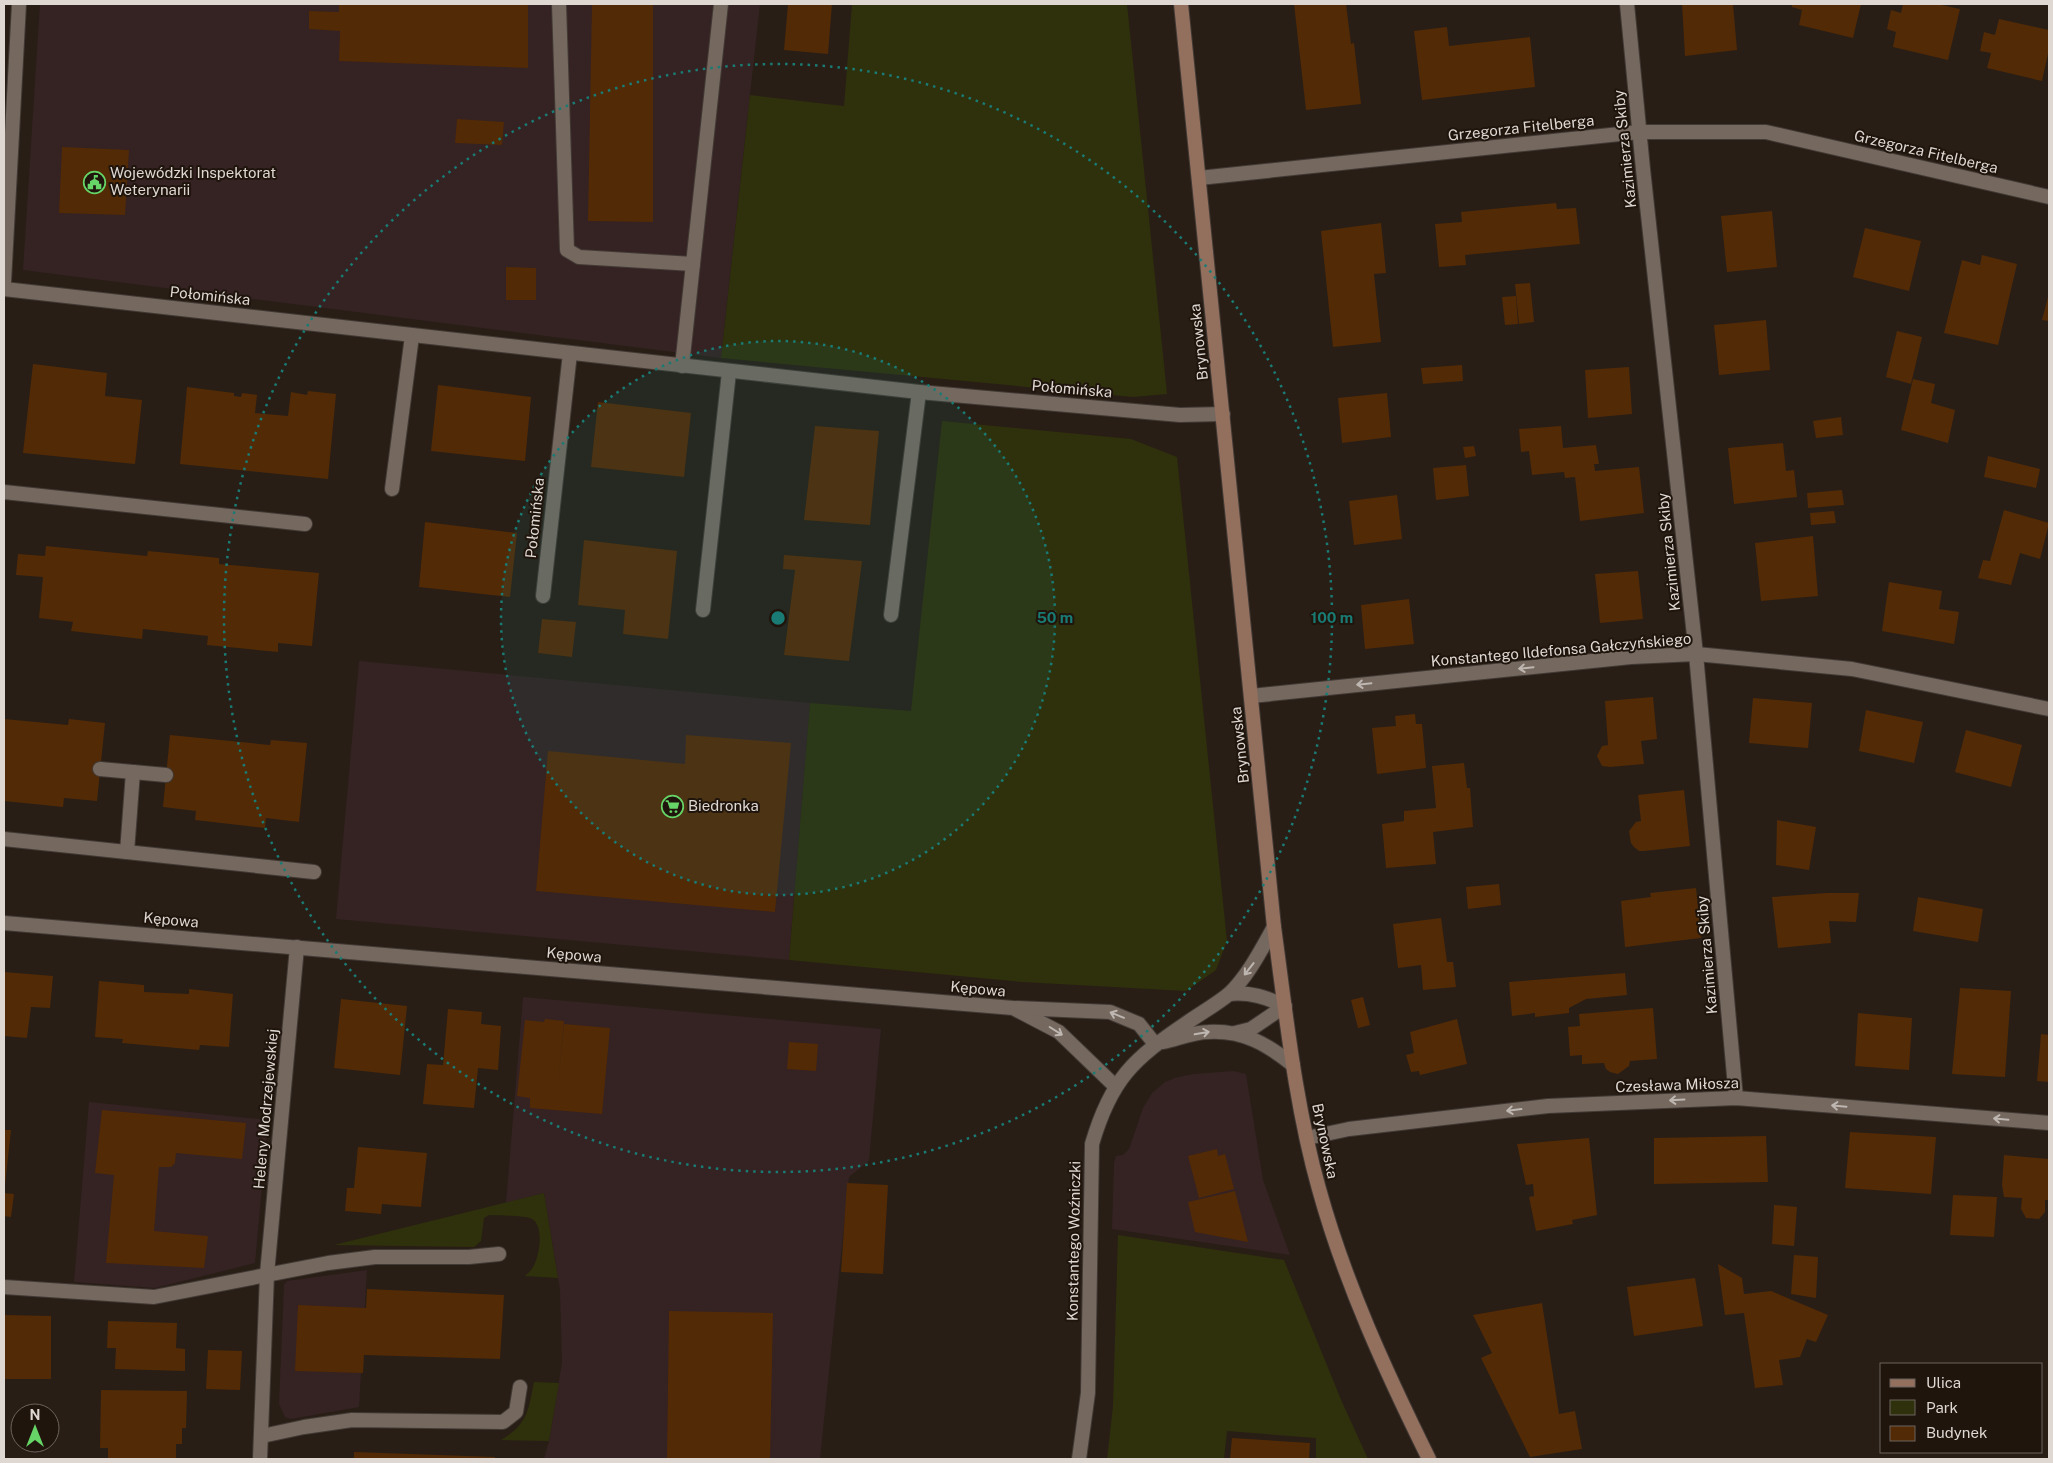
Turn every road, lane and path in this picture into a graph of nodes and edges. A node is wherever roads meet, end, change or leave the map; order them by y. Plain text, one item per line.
1 (19, 4) edge
2 (559, 4) edge
3 (721, 4) edge
4 (1181, 4) edge
5 (1627, 4) edge
6 (1639, 132) junction
7 (1199, 178) junction
8 (2049, 198) edge
9 (693, 264) junction
10 (4, 282) edge
11 (4, 289) edge
12 (412, 336) junction
13 (570, 354) junction
14 (682, 366) junction
15 (729, 372) junction
16 (919, 392) junction
17 (1223, 414) junction
18 (392, 489) dead end
19 (4, 492) edge
20 (305, 524) dead end
21 (543, 596) dead end
22 (703, 610) dead end
23 (891, 615) dead end
24 (1696, 654) junction
25 (1251, 696) junction
26 (2049, 709) edge
27 (100, 769) dead end
28 (133, 772) junction
29 (166, 776) dead end
30 (4, 839) edge
31 (127, 852) junction
32 (314, 872) dead end
33 (4, 923) edge
34 (1274, 927) junction
35 (296, 947) junction
36 (1229, 994) junction
37 (1285, 1006) junction
38 (1013, 1008) junction
39 (1235, 1033) junction
40 (1155, 1044) junction
41 (1293, 1065) junction
42 (1115, 1086) junction
43 (1736, 1098) junction
44 (2049, 1123) edge
45 (1307, 1138) junction
46 (499, 1254) dead end
47 (267, 1274) junction
48 (4, 1287) edge
49 (520, 1387) dead end
50 (262, 1436) junction
51 (260, 1459) edge
52 (1079, 1459) edge
53 (1429, 1459) edge

1 - 10 street
2 - 9 street
3 - 9 street
4 - 7 main road, Brynowska
5 - 6 street, Kazimierza Skiby
6 - 7 street, Grzegorza Fitelberga
6 - 8 street, Grzegorza Fitelberga
6 - 24 street, Kazimierza Skiby
7 - 17 main road, Brynowska
9 - 14 street
11 - 12 street, Połomińska
12 - 13 street, Połomińska
12 - 18 street
13 - 14 street, Połomińska
13 - 21 street, Połomińska
14 - 15 street, Połomińska
15 - 16 street, Połomińska
15 - 22 street
16 - 17 street, Połomińska
16 - 23 street
17 - 25 main road, Brynowska
19 - 20 street
24 -> 25 street, Konstantego Ildefonsa Gałczyńskiego
24 - 26 street, Konstantego Ildefonsa Gałczyńskiego
24 - 43 street, Kazimierza Skiby
25 - 34 main road, Brynowska
27 - 28 street
28 - 29 street
28 - 31 street
30 - 31 street
31 - 32 street
33 - 35 street, Kępowa
34 -> 36 street, Konstantego Woźniczki
34 - 37 main road, Brynowska
35 - 38 street, Kępowa
35 - 47 street, Heleny Modrzejewskiej
36 - 37 street
36 - 40 street, Konstantego Woźniczki
37 - 39 street, Konstantego Woźniczki
37 - 41 main road, Brynowska
40 -> 38 street
38 -> 42 street, Kępowa
40 -> 39 street, Konstantego Woźniczki
39 - 41 street, Konstantego Woźniczki
40 - 42 street, Konstantego Woźniczki
41 - 45 main road, Brynowska
42 - 52 street, Konstantego Woźniczki
44 -> 43 street, Czesława Miłosza
43 -> 45 street, Czesława Miłosza
45 - 53 main road, Brynowska
46 - 47 street
47 - 48 street
47 - 50 street, Heleny Modrzejewskiej
49 - 50 street
50 - 51 street, Heleny Modrzejewskiej

